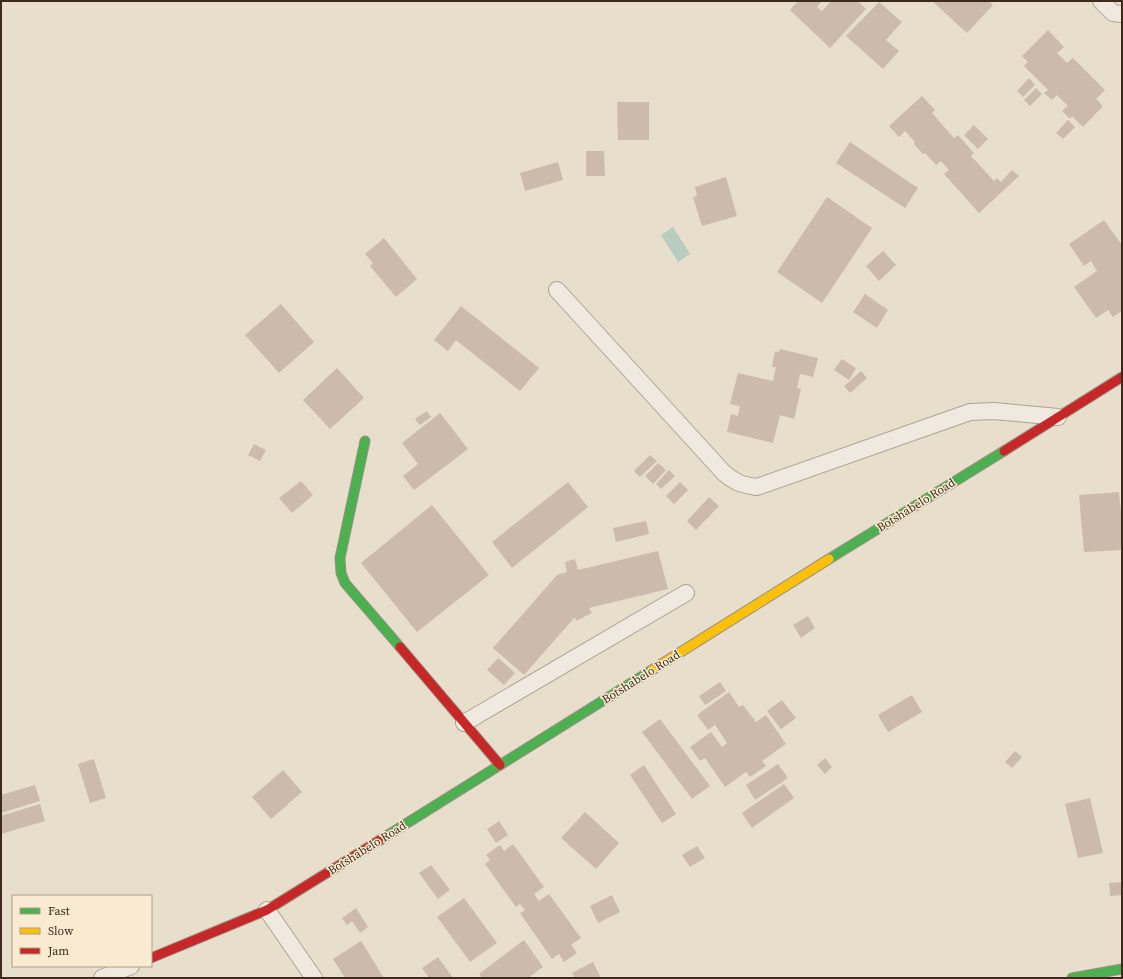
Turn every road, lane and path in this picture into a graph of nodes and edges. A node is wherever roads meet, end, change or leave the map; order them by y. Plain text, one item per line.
1 (1101, 1) edge
2 (1122, 14) edge
3 (557, 290) dead end
4 (1122, 376) edge
5 (1058, 416) junction
6 (365, 441) dead end
7 (686, 593) dead end
8 (464, 722) junction
9 (500, 765) junction
10 (267, 910) junction
11 (152, 958) edge
12 (129, 967) edge
13 (1122, 969) edge
14 (102, 978) edge
15 (314, 978) edge
16 (1072, 978) edge

1 - 2 street
3 - 5 street
4 - 5 street, Botshabelo Road
5 - 9 street, Botshabelo Road
6 - 8 street
7 - 8 street
8 - 9 street
9 - 10 street, Botshabelo Road
10 - 11 street, Botshabelo Road
10 - 15 street
12 - 14 street
13 - 16 street

